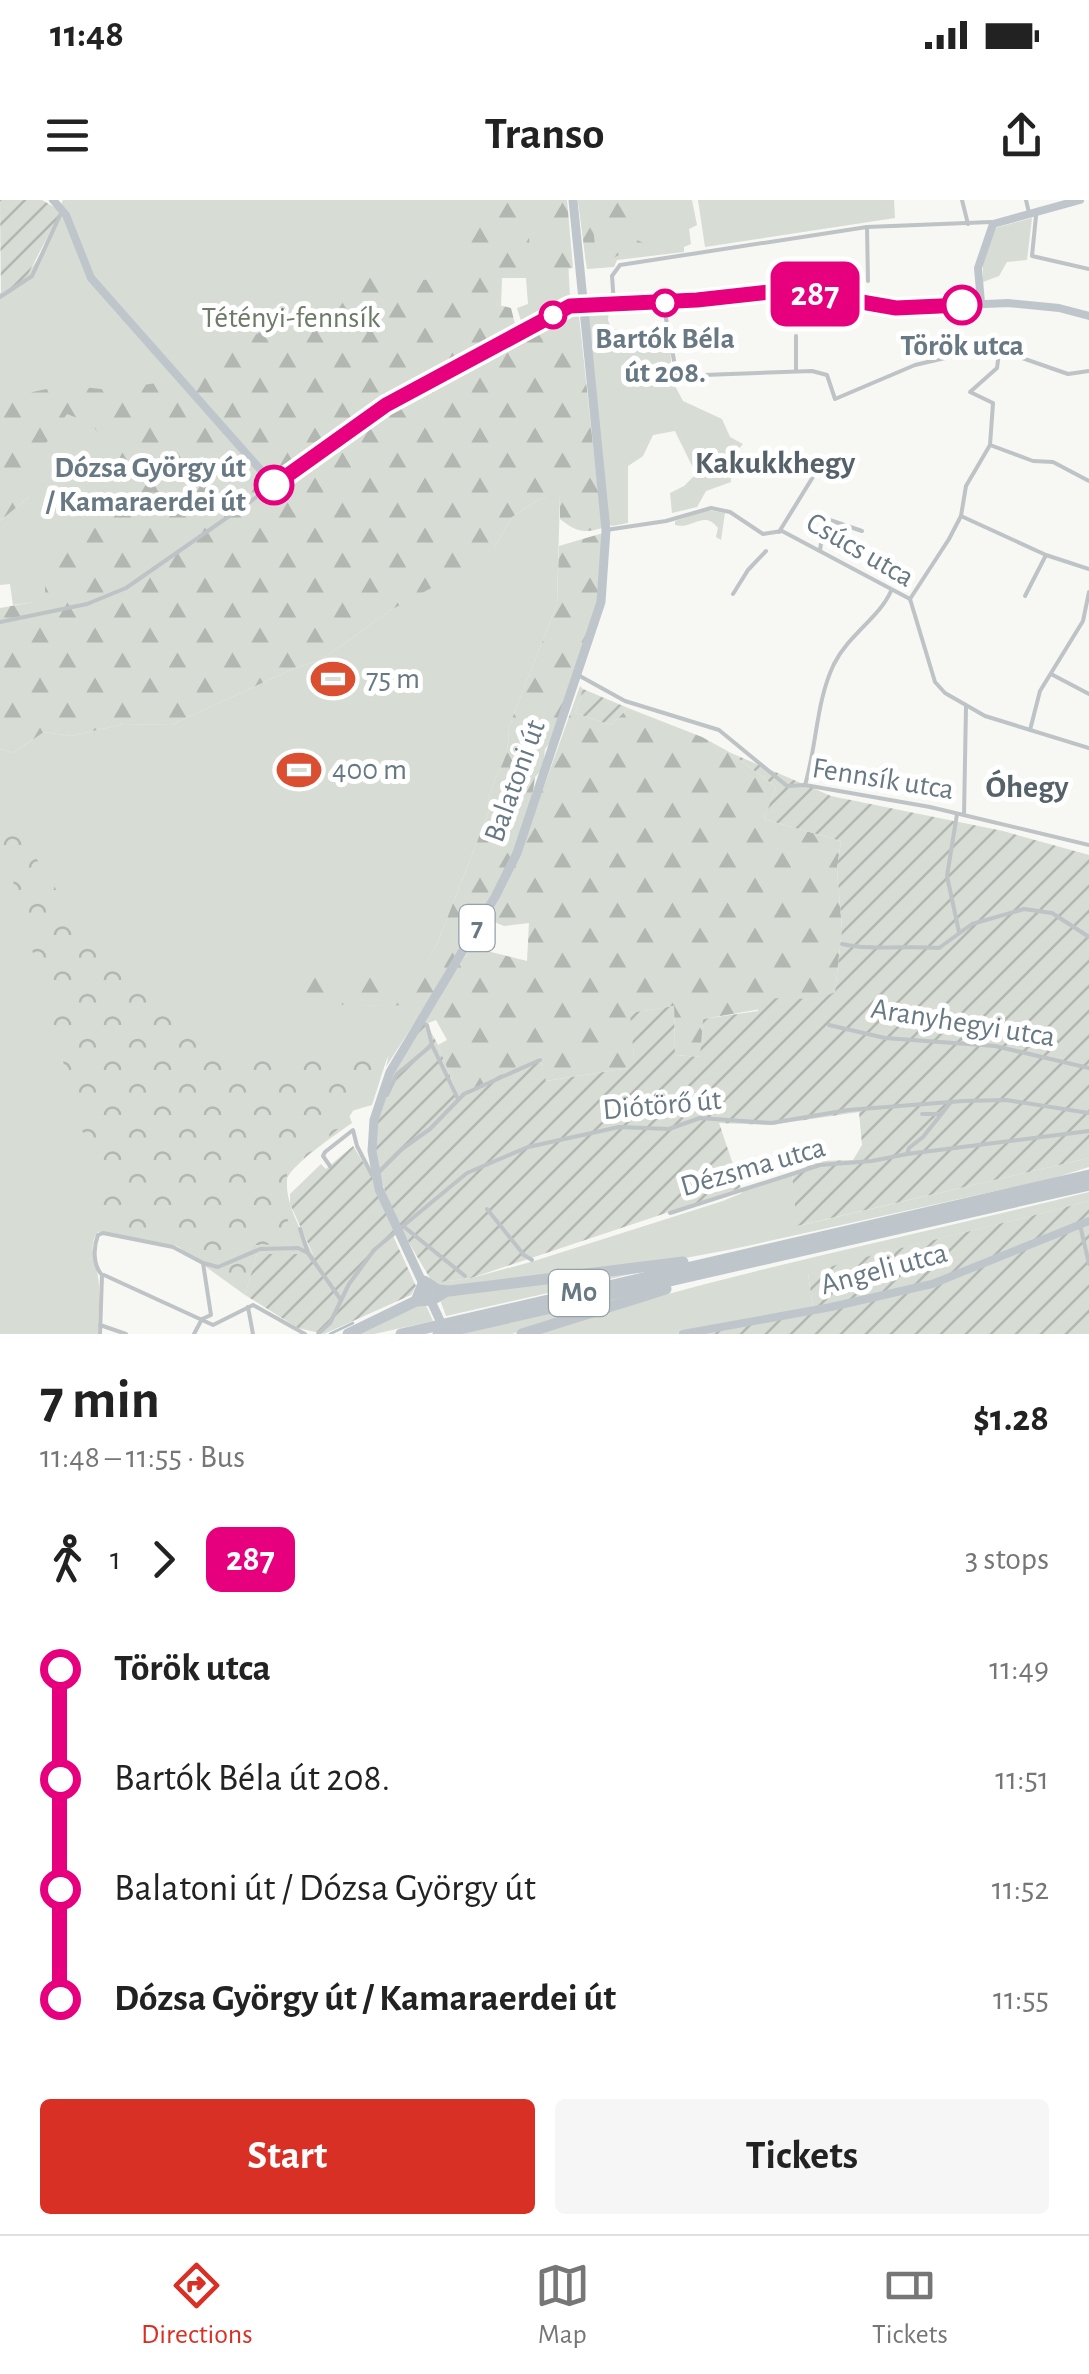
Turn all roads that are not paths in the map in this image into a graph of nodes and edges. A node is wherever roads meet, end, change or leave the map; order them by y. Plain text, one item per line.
1 (53, 200) edge
2 (574, 200) edge
3 (962, 200) edge
4 (1026, 200) edge
5 (1080, 200) edge
6 (62, 211) junction
7 (1033, 212) junction
8 (996, 222) junction
9 (968, 224) junction
10 (867, 227) junction
11 (1089, 268) edge
12 (868, 280) dead end
13 (580, 283) junction
14 (0, 298) edge
15 (664, 303) junction
16 (597, 304) junction
17 (614, 304) junction
18 (982, 304) junction
19 (583, 305) junction
20 (570, 306) junction
21 (1089, 316) edge
22 (796, 336) dead end
23 (998, 351) junction
24 (796, 370) junction
25 (1089, 372) edge
26 (990, 444) junction
27 (824, 459) dead end
28 (1089, 481) edge
29 (274, 485) junction
30 (961, 516) junction
31 (606, 530) junction
32 (862, 531) dead end
33 (779, 532) junction
34 (766, 551) dead end
35 (820, 551) junction
36 (1046, 556) junction
37 (1089, 569) edge
38 (891, 591) junction
39 (1089, 592) edge
40 (733, 594) dead end
41 (1025, 596) dead end
42 (910, 599) junction
43 (0, 622) edge
44 (1051, 674) junction
45 (578, 675) junction
46 (1089, 694) edge
47 (966, 708) junction
48 (1030, 730) junction
49 (1089, 748) edge
50 (805, 785) junction
51 (960, 814) junction
52 (1089, 845) edge
53 (960, 932) junction
54 (1089, 937) edge
55 (842, 944) dead end
56 (420, 1020) junction
57 (829, 1025) dead end
58 (432, 1044) junction
59 (540, 1060) dead end
60 (1089, 1068) edge
61 (387, 1094) dead end
62 (458, 1099) junction
63 (951, 1102) junction
64 (1089, 1113) edge
65 (922, 1114) dead end
66 (941, 1114) junction
67 (1089, 1131) edge
68 (907, 1154) junction
69 (330, 1166) dead end
70 (1089, 1173) edge
71 (376, 1176) junction
72 (1089, 1186) edge
73 (486, 1209) dead end
74 (670, 1214) dead end
75 (1085, 1223) edge
76 (300, 1229) dead end
77 (400, 1229) junction
78 (756, 1251) junction
79 (308, 1253) junction
80 (532, 1260) dead end
81 (203, 1263) junction
82 (1089, 1264) edge
83 (728, 1268) junction
84 (102, 1275) junction
85 (465, 1276) dead end
86 (424, 1281) junction
87 (450, 1291) junction
88 (341, 1300) junction
89 (432, 1300) junction
90 (416, 1301) junction
91 (248, 1306) junction
92 (211, 1314) junction
93 (202, 1319) junction
94 (212, 1324) junction
95 (100, 1326) junction
96 (100, 1334) edge
97 (126, 1334) edge
98 (194, 1334) edge
99 (253, 1334) edge
100 (305, 1334) edge
101 (318, 1334) edge
102 (348, 1334) edge
103 (401, 1334) edge
104 (438, 1334) edge
105 (446, 1334) edge
106 (522, 1334) edge
107 (684, 1334) edge

1 - 6 street
2 - 13 main road, Balatoni út / 7
3 - 9 street
4 - 7 street
5 - 7 street
6 - 14 street
6 - 29 street
7 - 8 street
7 - 11 street
8 - 9 street
8 - 18 street
9 - 10 street
10 - 12 street
10 - 17 street
13 - 16 street
13 - 19 main road, Balatoni út / 7
13 - 20 street
15 - 17 street
15 - 18 street
15 - 24 street
16 - 17 street
16 - 19 street
18 - 21 street
19 - 20 street
19 - 31 main road, Balatoni út / 7
20 - 29 street
22 - 24 street
23 - 24 street
23 - 25 street
23 - 26 street
26 - 28 street
26 - 30 street
27 - 33 street
29 - 43 street
30 - 36 street
30 - 42 street
31 - 33 street, Csúcs utca
31 - 45 main road, Balatoni út / 7
32 - 35 street
33 - 35 street, Csúcs utca
34 - 40 street
35 - 38 street, Csúcs utca
36 - 37 street
36 - 41 street
38 - 42 street, Csúcs utca
38 - 50 street
39 - 44 street
42 - 47 street, Csúcs utca
44 - 46 street
44 - 48 street
45 - 50 street, Fennsík utca
45 - 56 main road, Balatoni út / 7
47 - 48 street, Csúcs utca
47 - 51 street
48 - 49 street, Csúcs utca
50 - 51 street, Fennsík utca
51 - 52 street, Fennsík utca
51 - 53 street
53 - 54 street
53 - 55 street
56 - 58 street
56 - 71 main road, Balatoni út / 7
57 - 60 street, Aranyhegyi utca
58 - 61 street
58 - 62 street
59 - 62 street
62 - 71 street
63 - 64 street, Diótörő út
63 - 66 street
63 - 77 street, Diótörő út
65 - 66 street
66 - 68 street
67 - 68 street, Dézsma utca
68 - 74 street, Dézsma utca
69 - 71 street
70 - 78 highway, M0
71 - 77 main road, Balatoni út / 7
72 - 83 highway, M0
73 - 80 street
75 - 82 street
75 - 107 street, Angeli utca
76 - 79 street
77 - 85 street
77 - 86 main road, Balatoni út / 7
77 - 88 street, Diótörő út
78 - 87 highway
78 - 103 highway, M0
79 - 81 street
79 - 88 street
81 - 84 street
81 - 92 street
83 - 104 highway, M0
83 - 106 highway
84 - 93 street
84 - 95 street
86 - 87 highway
86 - 89 main road, Balatoni út / 7
86 - 90 highway
87 - 89 highway
88 - 101 street, Diótörő út
89 - 90 highway
89 - 105 main road, Balatoni út / 7
90 - 102 highway
91 - 94 street
91 - 99 street
91 - 100 street
92 - 93 street
92 - 94 street
93 - 94 street
93 - 98 street
95 - 96 street
95 - 97 street

